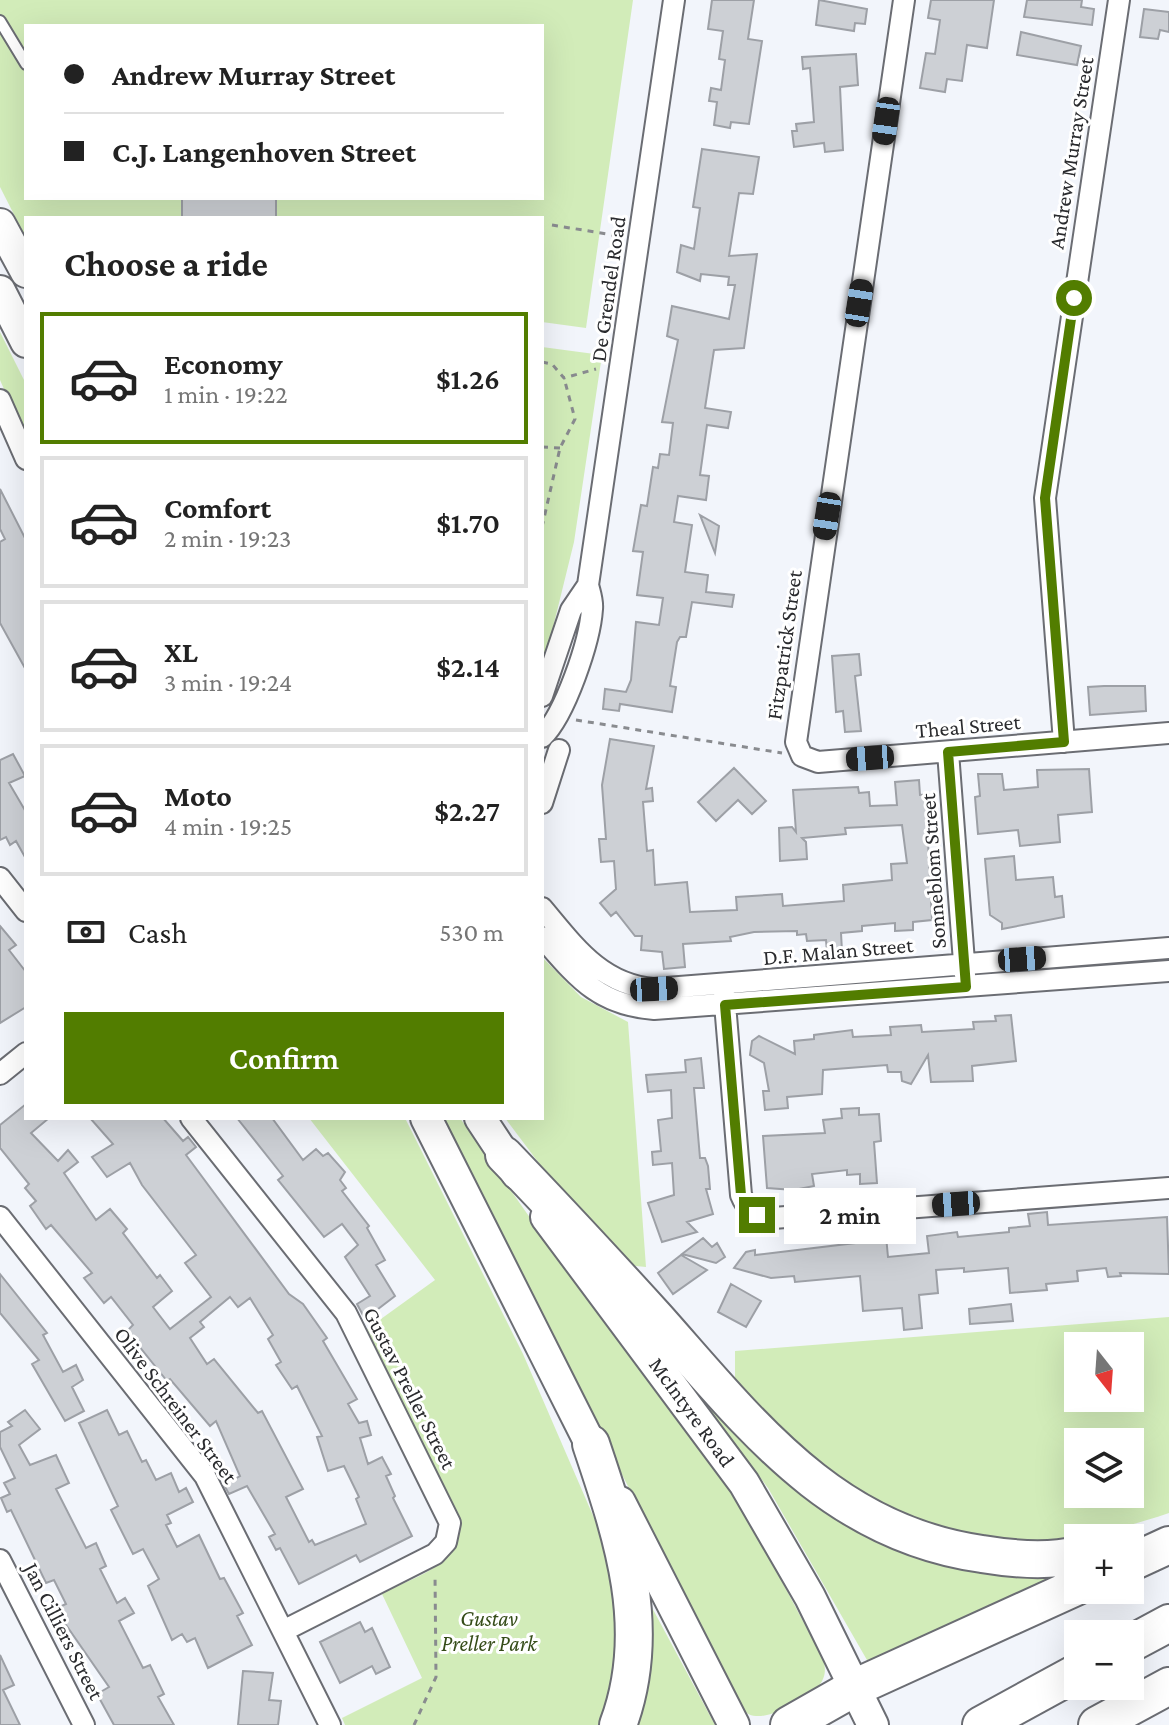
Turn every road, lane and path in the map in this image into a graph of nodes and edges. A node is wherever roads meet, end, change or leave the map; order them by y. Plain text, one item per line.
1 (674, 0) edge
2 (904, 0) edge
3 (1119, 0) edge
4 (0, 21) edge
5 (24, 61) edge
6 (0, 224) edge
7 (552, 225) dead end
8 (613, 235) dead end
9 (24, 268) edge
10 (2, 297) edge
11 (24, 338) edge
12 (544, 362) edge
13 (596, 369) dead end
14 (564, 378) junction
15 (0, 400) edge
16 (544, 447) edge
17 (560, 448) junction
18 (24, 454) edge
19 (544, 518) edge
20 (588, 585) junction
21 (544, 690) edge
22 (572, 719) dead end
23 (1169, 733) edge
24 (544, 734) edge
25 (1064, 742) junction
26 (559, 750) dead end
27 (948, 752) junction
28 (810, 759) junction
29 (544, 797) edge
30 (0, 878) edge
31 (24, 908) edge
32 (544, 910) edge
33 (544, 939) edge
34 (1169, 948) edge
35 (964, 963) junction
36 (1169, 971) edge
37 (966, 987) junction
38 (724, 995) junction
39 (24, 1055) edge
40 (0, 1074) edge
41 (193, 1120) edge
42 (427, 1120) edge
43 (481, 1120) edge
44 (504, 1155) junction
45 (1169, 1188) edge
46 (0, 1217) edge
47 (591, 1444) junction
48 (1169, 1529) edge
49 (1144, 1537) edge
50 (1169, 1545) edge
51 (435, 1554) junction
52 (1064, 1555) edge
53 (1144, 1557) edge
54 (0, 1560) edge
55 (1064, 1592) edge
56 (1169, 1623) edge
57 (283, 1631) junction
58 (1144, 1636) edge
59 (1064, 1680) edge
60 (1169, 1686) edge
61 (854, 1688) junction
62 (84, 1725) edge
63 (330, 1725) edge
64 (414, 1725) edge
65 (618, 1725) edge
66 (734, 1725) edge
67 (789, 1725) edge
68 (873, 1725) edge
69 (981, 1725) edge
70 (1097, 1725) edge

1 - 20 street, De Grendel Road
2 - 28 street, Fitzpatrick Street
3 - 25 street, Andrew Murray Street
4 - 5 lane
6 - 9 main road
7 - 8 path
10 - 11 main road
12 - 14 path
13 - 14 path
14 - 17 path
15 - 18 street
16 - 17 path
17 - 19 path
20 - 21 street, De Grendel Road
20 - 24 street, De Grendel Road
22 - 28 path
23 - 25 street, Theal Street
25 - 27 street, Theal Street
26 - 29 street
27 - 28 street, Theal Street
27 - 35 street, Sonneblom Street
30 - 31 street
32 - 38 street, D.F. Malan Street
33 - 38 street, D.F. Malan Street
34 - 35 street, D.F. Malan Street
35 - 37 street, Sonneblom Street
35 - 38 street, D.F. Malan Street
36 - 37 street, D.F. Malan Street
37 - 38 street, D.F. Malan Street
38 - 45 street
39 - 40 street
41 - 51 street, Gustav Preller Street
42 - 47 main road
43 - 44 main road, McIntyre Road
44 - 52 highway
44 - 61 main road, McIntyre Road
46 - 57 street, Olive Schreiner Street
47 - 65 highway
47 - 66 main road
48 - 49 highway
50 - 53 highway
51 - 57 street
51 - 64 path
54 - 62 street, Jan Cilliers Street
55 - 61 highway
56 - 58 highway
57 - 63 street, Olive Schreiner Street
59 - 69 highway
60 - 70 highway
61 - 67 highway
61 - 68 main road, McIntyre Road

